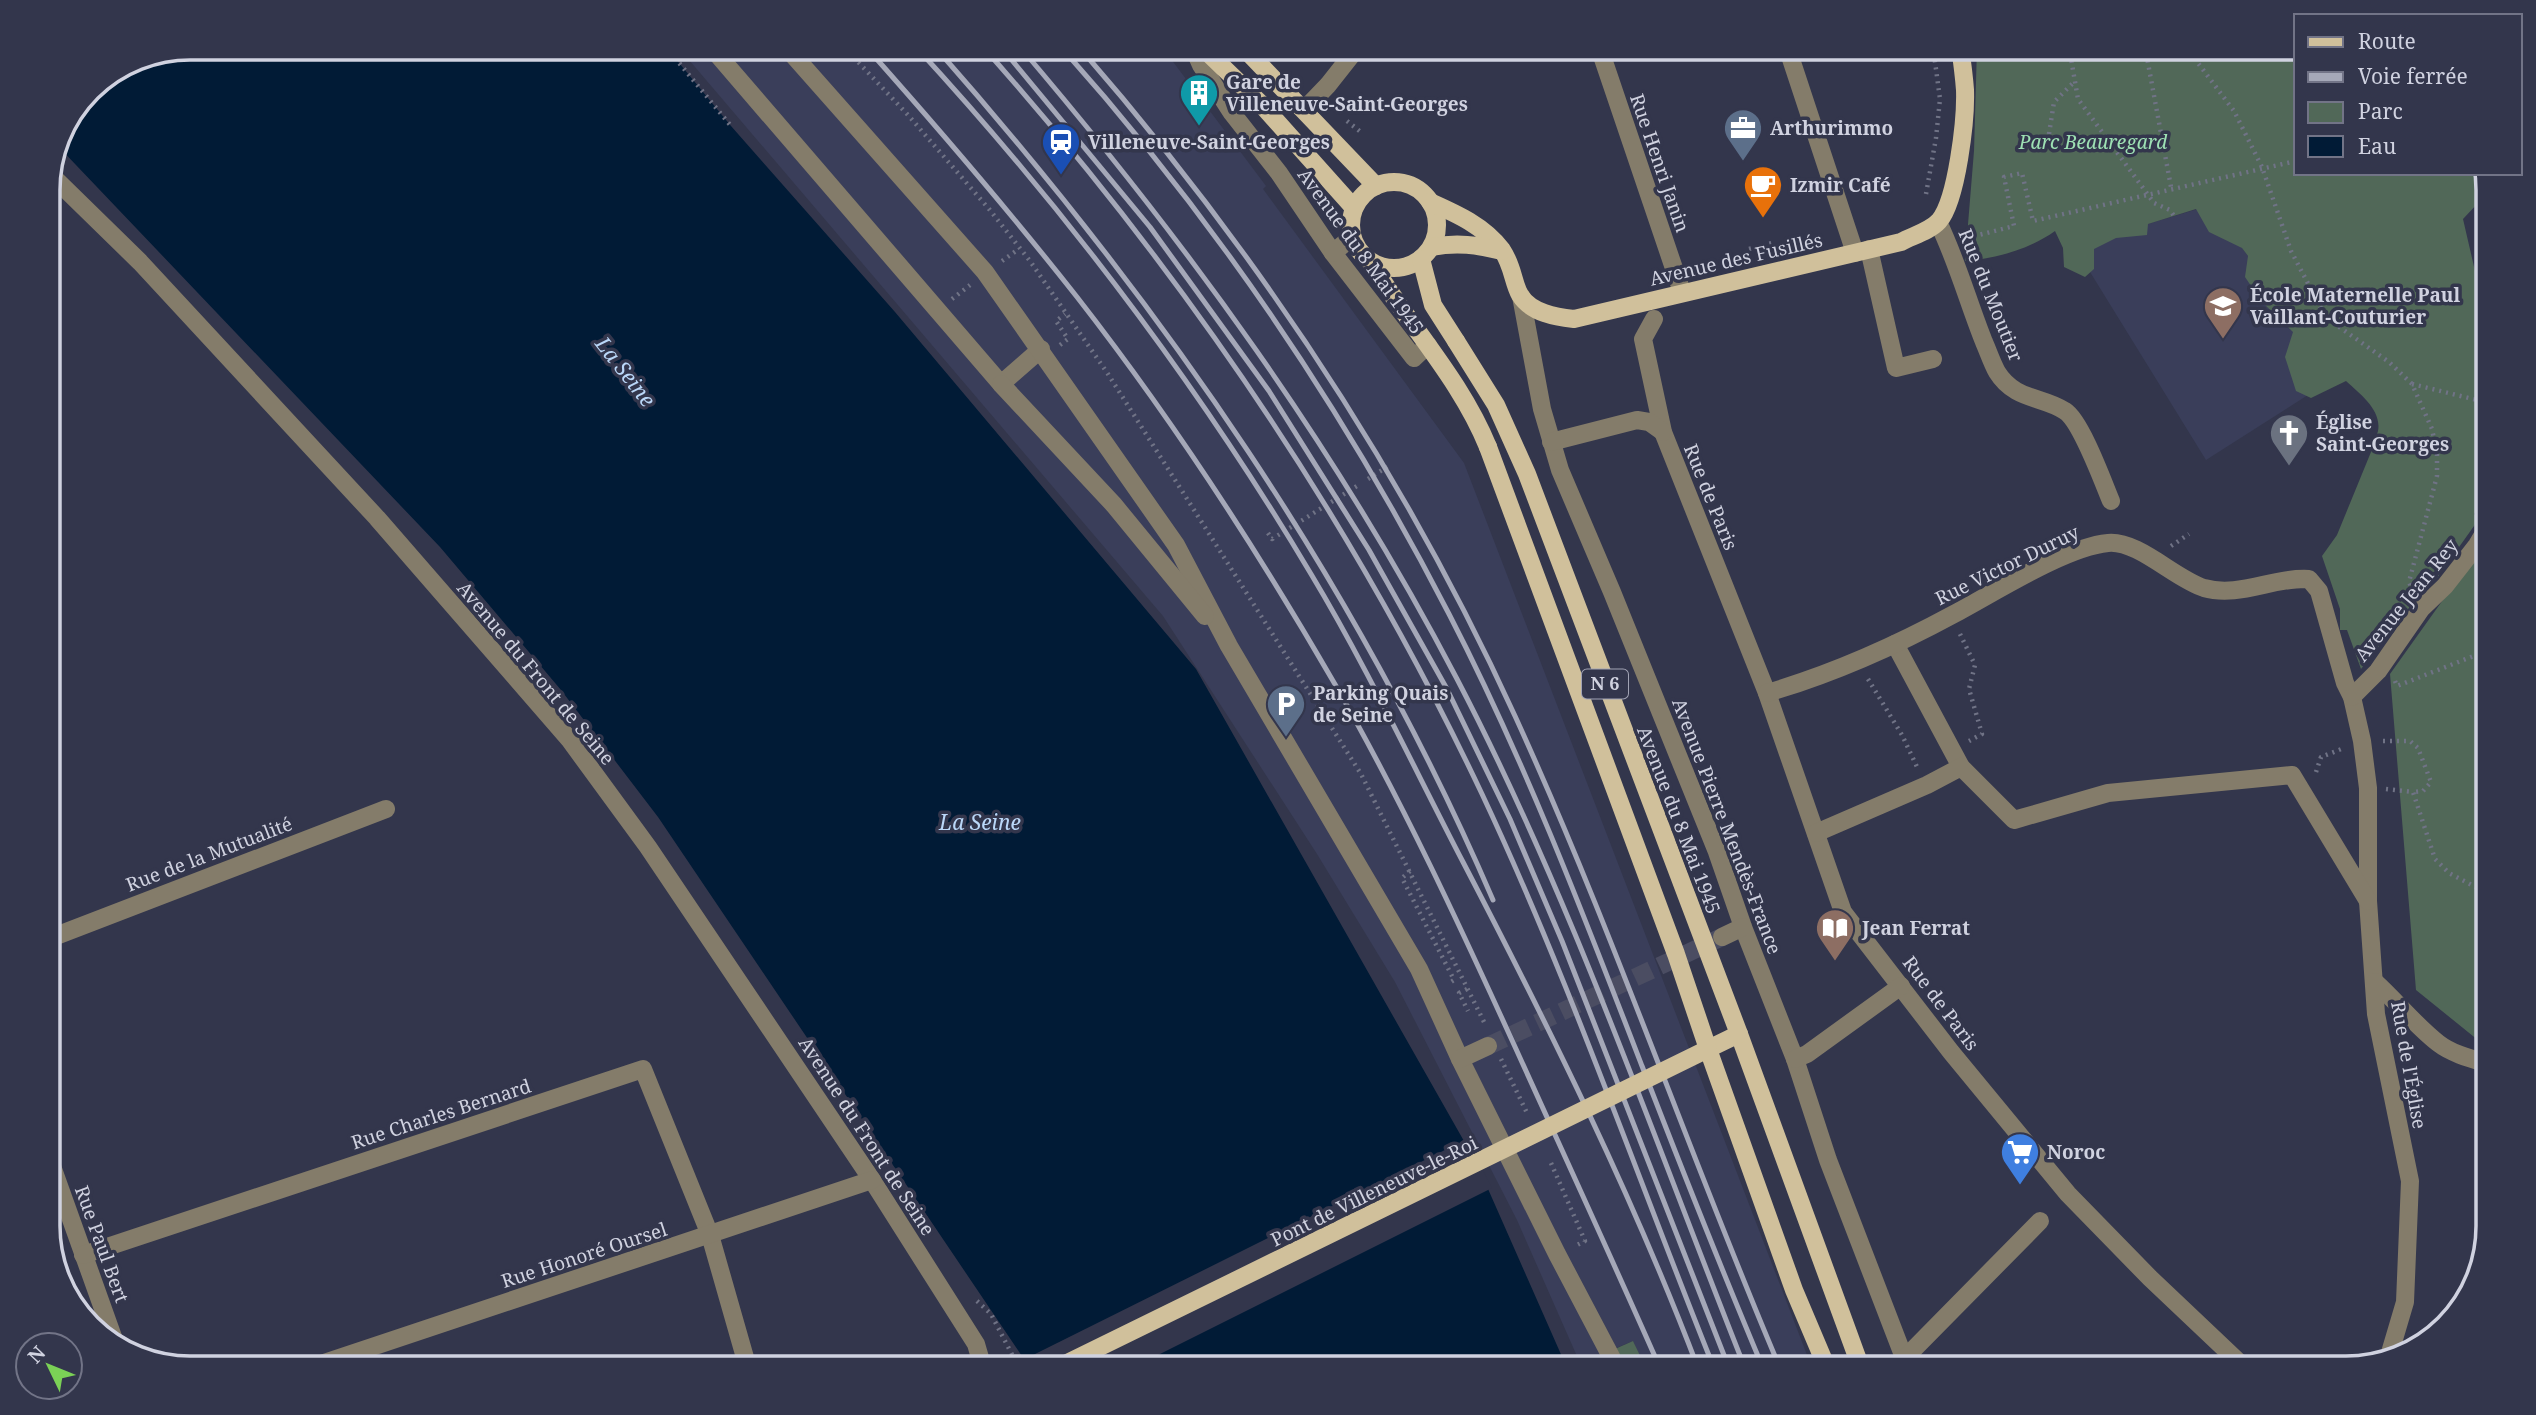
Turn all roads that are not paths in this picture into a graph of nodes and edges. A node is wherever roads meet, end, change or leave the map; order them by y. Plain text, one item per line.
1 (722, 60) edge
2 (797, 60) edge
3 (1198, 60) edge
4 (1215, 60) edge
5 (1256, 60) edge
6 (1348, 60) edge
7 (1603, 60) edge
8 (1792, 60) edge
9 (1961, 60) edge
10 (1304, 110) junction
11 (60, 184) edge
12 (1376, 186) junction
13 (1430, 202) junction
14 (1354, 208) junction
15 (1933, 225) junction
16 (1352, 237) junction
17 (1502, 251) junction
18 (1862, 251) junction
19 (1333, 253) junction
20 (1426, 253) junction
21 (1371, 262) junction
22 (1682, 292) junction
23 (1521, 296) junction
24 (1654, 319) dead end
25 (1041, 349) junction
26 (1433, 351) junction
27 (1933, 359) dead end
28 (1001, 384) junction
29 (1663, 432) junction
30 (1551, 442) junction
31 (2111, 501) dead end
32 (2476, 546) edge
33 (1895, 644) junction
34 (1229, 646) junction
35 (1768, 693) junction
36 (2352, 697) junction
37 (1962, 767) junction
38 (386, 808) dead end
39 (1816, 833) junction
40 (2368, 901) junction
41 (1743, 927) junction
42 (60, 934) edge
43 (1721, 937) tunnel mouth
44 (2375, 982) junction
45 (1901, 986) junction
46 (1739, 1034) junction
47 (1708, 1049) junction
48 (1493, 1050) tunnel mouth
49 (1460, 1059) junction
50 (1795, 1059) junction
51 (2476, 1060) edge
52 (872, 1180) junction
53 (60, 1189) edge
54 (2040, 1221) dead end
55 (710, 1235) junction
56 (83, 1255) junction
57 (110, 1329) edge
58 (2392, 1347) edge
59 (345, 1356) edge
60 (745, 1356) edge
61 (980, 1356) edge
62 (1081, 1356) edge
63 (1612, 1356) edge
64 (1823, 1356) edge
65 (1857, 1356) edge
66 (1903, 1356) edge
67 (1913, 1356) edge
68 (2232, 1356) edge

1 - 28 street
2 - 25 street
3 - 19 street, Avenue du 8 Mai 1945
4 - 14 main road, Avenue du 8 Mai 1945
5 - 10 main road
6 - 10 street
7 - 22 street, Rue Henri Janin
8 - 18 street
9 - 15 main road
10 - 12 main road
11 - 52 street, Avenue du Front de Seine
12 - 13 main road
12 - 14 main road
13 - 17 main road
13 - 20 main road, N 6
14 - 16 main road
15 - 18 main road, Avenue des Fusillés
15 - 31 street, Rue du Moutier
16 - 19 street
16 - 21 main road, N 6
17 - 20 main road
17 - 23 main road
18 - 22 main road, Avenue des Fusillés
18 - 27 street
19 - 26 street, Avenue du 8 Mai 1945
20 - 21 main road
20 - 46 main road, Avenue du 8 Mai 1945 / N 6, bridge
21 - 26 main road, Avenue du 8 Mai 1945 / N 6
22 - 23 main road, Avenue des Fusillés
23 - 30 street, Avenue Pierre Mendès-France
24 - 29 street, Rue de Paris
25 - 28 street
25 - 34 street
26 - 47 main road, Avenue du 8 Mai 1945 / N 6, bridge
28 - 34 street
29 - 30 street, Rue de Paris
29 - 35 street, Rue de Paris
30 - 41 street, Avenue Pierre Mendès-France
32 - 36 street, Avenue Jean Rey
33 - 35 street, Rue Victor Duruy
33 - 36 street, Rue Victor Duruy
33 - 37 street
34 - 49 street
35 - 39 street, Rue de Paris
36 - 40 street, Rue de l'Église
37 - 39 street
37 - 40 street
38 - 42 street, Rue de la Mutualité
39 - 45 street, Rue de Paris
40 - 44 street, Rue de l'Église
41 - 43 street
41 - 50 street, Avenue Pierre Mendès-France
44 - 51 street
44 - 58 street, Rue de l'Église
45 - 50 street
45 - 68 street, Rue de Paris
46 - 47 main road, Pont de Villeneuve-le-Roi
46 - 65 main road, Avenue du 8 Mai 1945 / N 6
47 - 62 main road, Pont de Villeneuve-le-Roi, bridge
47 - 64 main road, Avenue du 8 Mai 1945 / N 6
48 - 49 street
49 - 63 street
50 - 66 street, Avenue Pierre Mendès-France
52 - 55 street, Rue Honoré Oursel
52 - 61 street, Avenue du Front de Seine
53 - 56 street, Rue Paul Bert
54 - 67 street
55 - 56 street, Rue Charles Bernard
55 - 59 street, Rue Honoré Oursel
55 - 60 street
56 - 57 street, Rue Paul Bert

